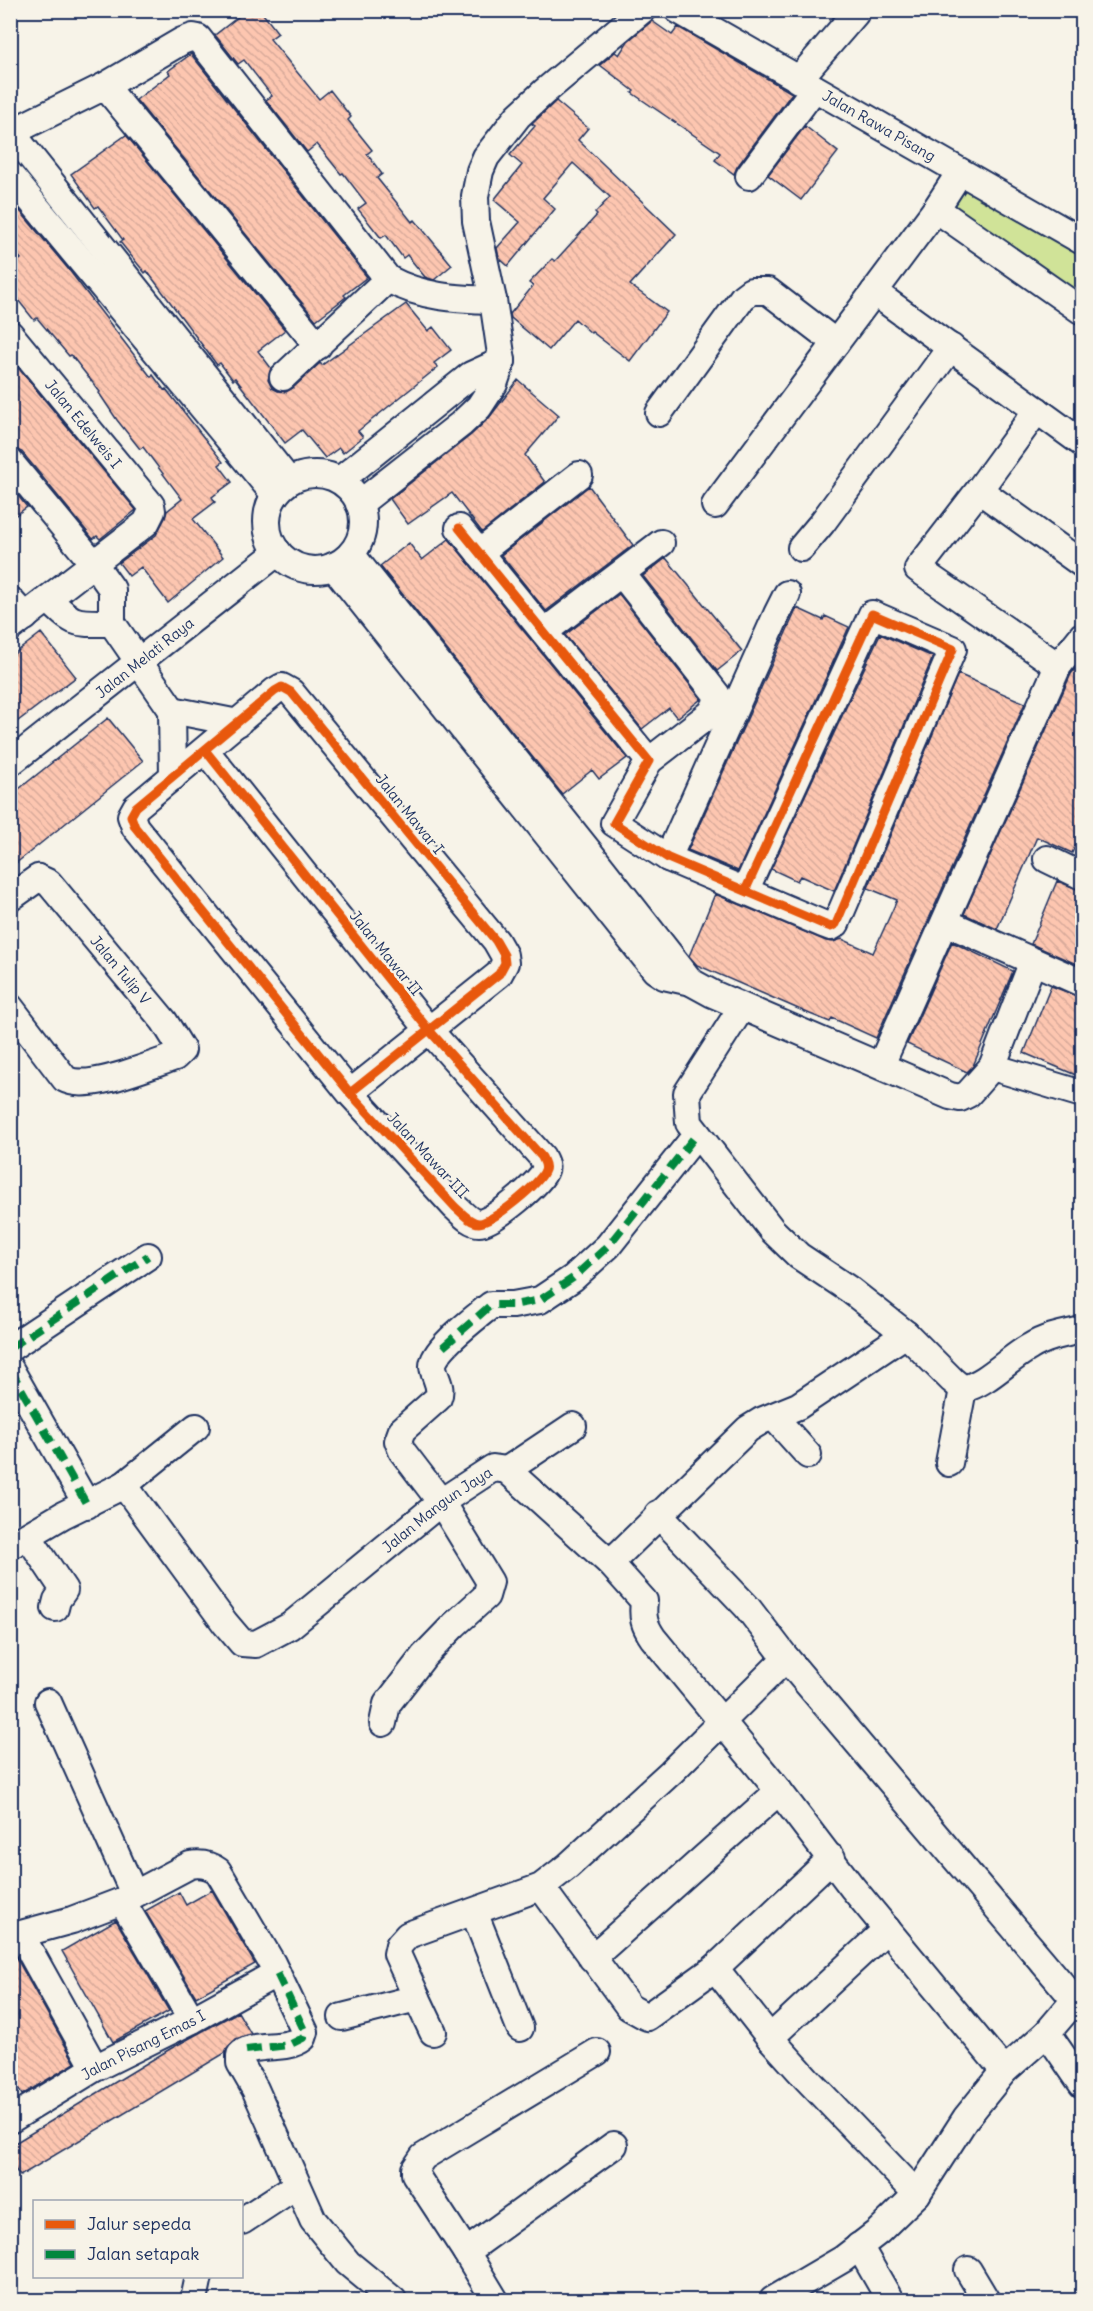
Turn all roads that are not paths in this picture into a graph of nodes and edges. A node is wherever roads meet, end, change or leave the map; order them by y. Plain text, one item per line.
1 (642, 10) edge
2 (678, 10) edge
3 (855, 14) dead end
4 (806, 84) junction
5 (105, 86) junction
6 (11, 133) edge
7 (960, 172) junction
8 (10, 175) edge
9 (748, 176) dead end
10 (936, 209) junction
11 (1083, 241) edge
12 (388, 279) junction
13 (874, 292) junction
14 (493, 300) junction
15 (1083, 311) edge
16 (10, 334) edge
17 (836, 343) junction
18 (318, 346) junction
19 (951, 347) junction
20 (502, 362) junction
21 (283, 377) dead end
22 (1037, 410) junction
23 (659, 413) dead end
24 (1083, 443) edge
25 (10, 462) edge
26 (579, 475) dead end
27 (340, 480) junction
28 (282, 488) junction
29 (979, 490) junction
30 (360, 504) junction
31 (715, 505) dead end
32 (459, 528) dead end
33 (661, 543) dead end
34 (801, 548) dead end
35 (278, 552) junction
36 (479, 553) junction
37 (342, 560) junction
38 (94, 564) junction
39 (1083, 564) edge
40 (622, 574) junction
41 (788, 594) dead end
42 (48, 600) junction
43 (15, 615) edge
44 (112, 623) junction
45 (544, 632) junction
46 (1076, 650) edge
47 (138, 661) junction
48 (172, 710) junction
49 (238, 723) junction
50 (205, 750) junction
51 (649, 761) junction
52 (10, 764) edge
53 (173, 777) junction
54 (614, 824) junction
55 (590, 853) junction
56 (668, 858) junction
57 (1047, 859) dead end
58 (1080, 869) edge
59 (746, 891) junction
60 (10, 898) edge
61 (945, 922) junction
62 (1032, 961) junction
63 (691, 982) junction
64 (1083, 983) edge
65 (742, 1006) junction
66 (10, 1007) edge
67 (428, 1029) junction
68 (881, 1065) junction
69 (992, 1067) junction
70 (350, 1093) junction
71 (1083, 1094) edge
72 (697, 1134) junction
73 (491, 1219) joint
74 (148, 1256) dead end
75 (1083, 1330) edge
76 (906, 1334) junction
77 (10, 1348) edge
78 (10, 1369) edge
79 (963, 1389) junction
80 (774, 1417) junction
81 (573, 1426) dead end
82 (196, 1427) dead end
83 (808, 1455) dead end
84 (949, 1463) dead end
85 (507, 1470) junction
86 (124, 1485) junction
87 (441, 1502) junction
88 (87, 1505) junction
89 (658, 1514) junction
90 (19, 1541) edge
91 (610, 1563) junction
92 (55, 1608) dead end
93 (786, 1658) junction
94 (48, 1702) dead end
95 (723, 1721) junction
96 (383, 1723) dead end
97 (779, 1791) junction
98 (832, 1858) junction
99 (541, 1887) junction
100 (128, 1898) junction
101 (474, 1912) junction
102 (887, 1929) junction
103 (16, 1936) edge
104 (592, 1958) junction
105 (715, 1968) junction
106 (277, 1973) junction
107 (1079, 1997) edge
108 (417, 1998) junction
109 (342, 2017) dead end
110 (192, 2020) junction
111 (520, 2028) dead end
112 (433, 2032) dead end
113 (1047, 2033) junction
114 (770, 2038) junction
115 (597, 2052) dead end
116 (95, 2068) junction
117 (1004, 2071) junction
118 (1083, 2084) edge
119 (10, 2120) edge
120 (614, 2145) dead end
121 (297, 2185) junction
122 (917, 2194) junction
123 (243, 2220) edge
124 (859, 2246) junction
125 (466, 2252) junction
126 (968, 2270) dead end
127 (199, 2278) edge
128 (194, 2301) edge
129 (393, 2301) edge
130 (495, 2301) edge
131 (773, 2301) edge
132 (890, 2301) edge
133 (986, 2301) edge

1 - 14 street
2 - 4 street, Jalan Rawa Pisang
3 - 4 street
4 - 7 street, Jalan Rawa Pisang
4 - 9 street
5 - 6 street
5 - 12 street
5 - 18 street
6 - 28 street
7 - 10 street
7 - 11 street, Jalan Rawa Pisang
8 - 28 street
10 - 13 street
10 - 15 street
12 - 14 street
12 - 18 street
13 - 17 street
13 - 19 street
14 - 20 street
16 - 38 street, Jalan Edelweis I
17 - 23 street
17 - 31 street
18 - 21 street
19 - 22 street
19 - 34 street
20 - 27 street
20 - 30 street
22 - 24 street
22 - 29 street
25 - 38 street
26 - 36 street
27 - 28 street
27 - 30 street
28 - 35 street
29 - 39 street
29 - 46 street
30 - 37 street
32 - 36 street
33 - 40 street
35 - 37 street
35 - 47 street, Jalan Melati Raya
36 - 45 street
37 - 55 street
37 - 63 street
38 - 42 street
38 - 44 street
40 - 45 street
40 - 51 street
41 - 56 street
42 - 43 street
42 - 44 street
44 - 47 street
45 - 51 street
46 - 61 street
47 - 48 street
47 - 52 street, Jalan Melati Raya
48 - 49 street
48 - 53 street
49 - 50 street, Jalan Mawar I
49 - 67 street, Jalan Mawar I
50 - 53 street, Jalan Mawar I
50 - 67 street, Jalan Mawar II
51 - 54 street
53 - 70 street, Jalan Mawar III
54 - 55 street
54 - 56 street
55 - 63 street
56 - 59 street
57 - 58 street
59 - 59 street
60 - 66 street, Jalan Tulip V
61 - 62 street
61 - 68 street
62 - 64 street
62 - 69 street
63 - 65 street
65 - 68 street
65 - 72 street
67 - 70 street
67 - 73 street, Jalan Mawar II
68 - 69 street
69 - 71 street
70 - 73 street, Jalan Mawar III
72 - 76 street
72 - 87 street
74 - 77 street
75 - 79 street
76 - 79 street
76 - 80 street
78 - 88 street
79 - 84 street
80 - 83 street
80 - 89 street
81 - 85 street
82 - 86 street
85 - 87 street, Jalan Mangun Jaya
85 - 91 street, Jalan Mangun Jaya
86 - 87 street, Jalan Mangun Jaya
86 - 88 street
87 - 96 street
88 - 90 street
89 - 91 street
89 - 93 street
90 - 92 street
91 - 95 street, Jalan Mangun Jaya
93 - 95 street
93 - 107 street
94 - 100 street
95 - 97 street, Jalan Mangun Jaya
95 - 99 street
97 - 98 street, Jalan Mangun Jaya
97 - 104 street
98 - 102 street, Jalan Mangun Jaya
98 - 105 street
99 - 101 street
99 - 104 street
100 - 103 street
100 - 106 street
100 - 110 street
101 - 108 street
101 - 111 street
102 - 114 street
102 - 117 street, Jalan Mangun Jaya
103 - 116 street
104 - 105 street
105 - 114 street
106 - 110 street, Jalan Pisang Emas I
106 - 121 street
107 - 113 street
108 - 109 street
108 - 112 street
110 - 116 street, Jalan Pisang Emas I
113 - 117 street
113 - 118 street
114 - 122 street
115 - 125 street
116 - 119 street, Jalan Pisang Emas I
117 - 122 street
120 - 125 street
121 - 123 street
121 - 129 street
122 - 124 street
124 - 131 street
124 - 132 street
125 - 130 street
126 - 133 street
127 - 128 street

